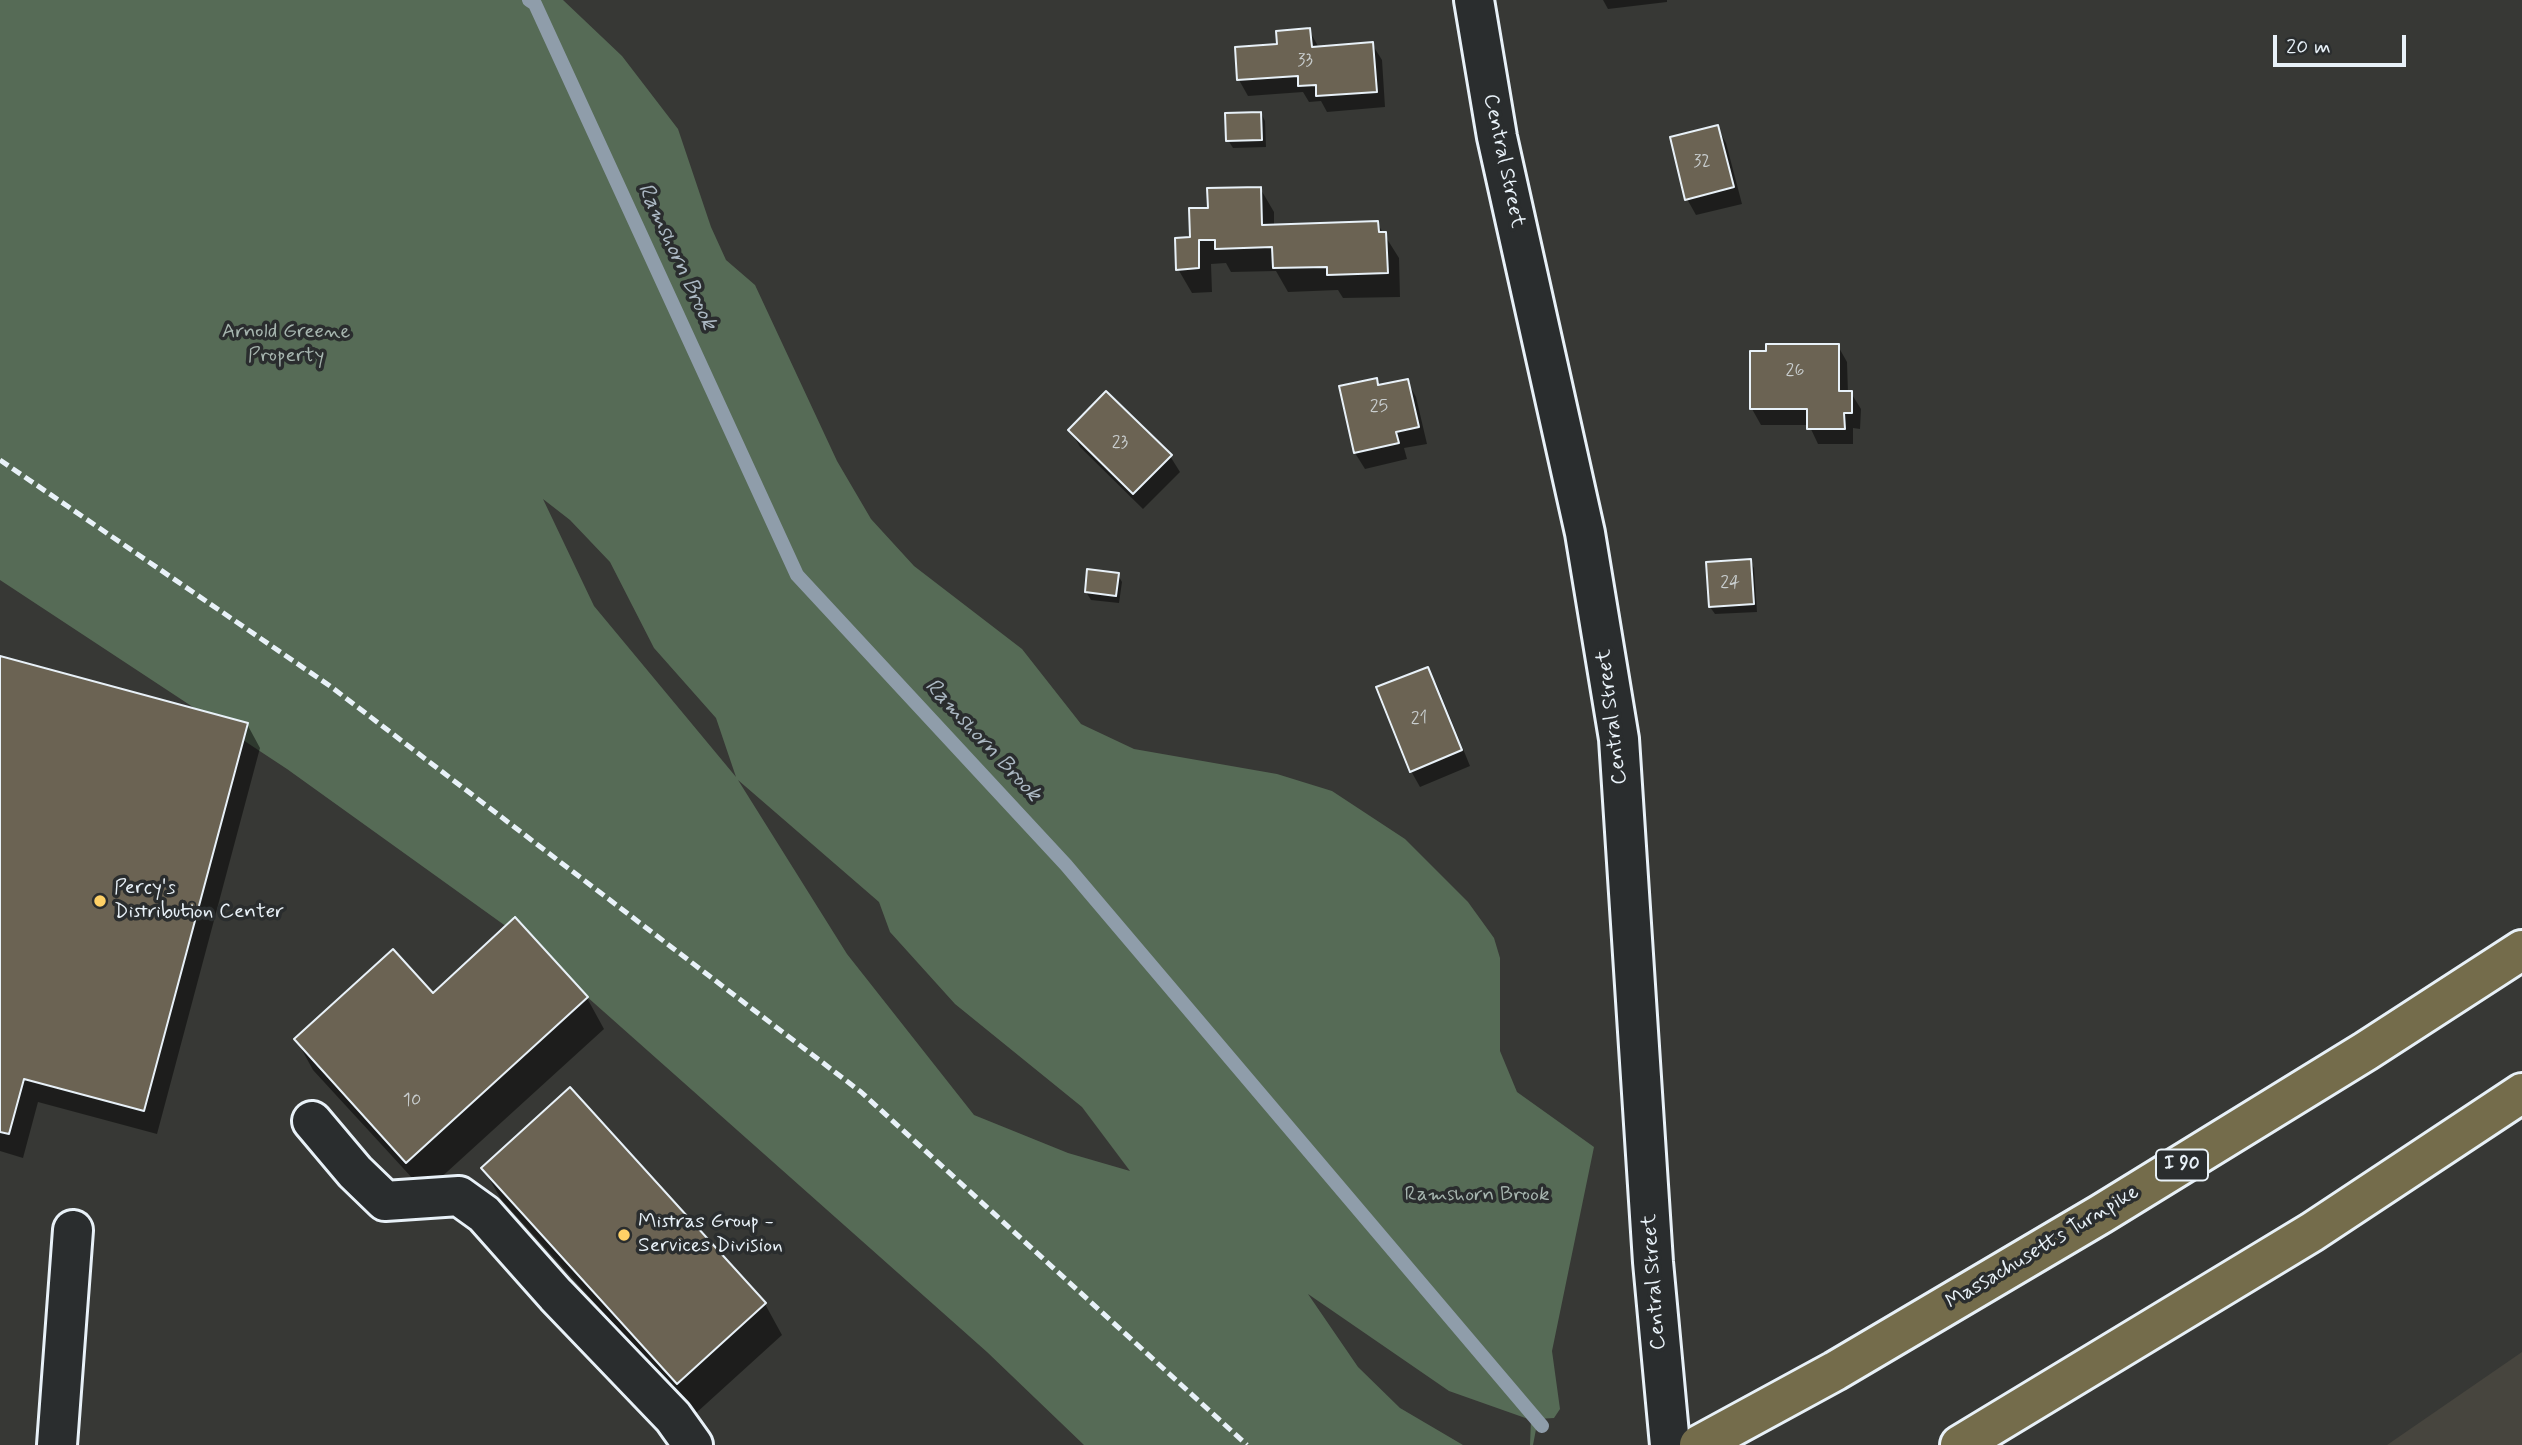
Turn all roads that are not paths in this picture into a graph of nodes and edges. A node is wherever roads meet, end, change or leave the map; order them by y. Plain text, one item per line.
1 (1474, 0) edge
2 (2522, 950) edge
3 (2522, 1093) edge
4 (312, 1121) dead end
5 (73, 1230) dead end
6 (57, 1445) edge
7 (693, 1445) edge
8 (1670, 1445) edge
9 (1699, 1445) edge
10 (1960, 1445) edge

1 - 8 street, Central Street
2 - 9 highway, Massachusetts Turnpike / I 90
3 - 10 highway
4 - 7 street
5 - 6 street

